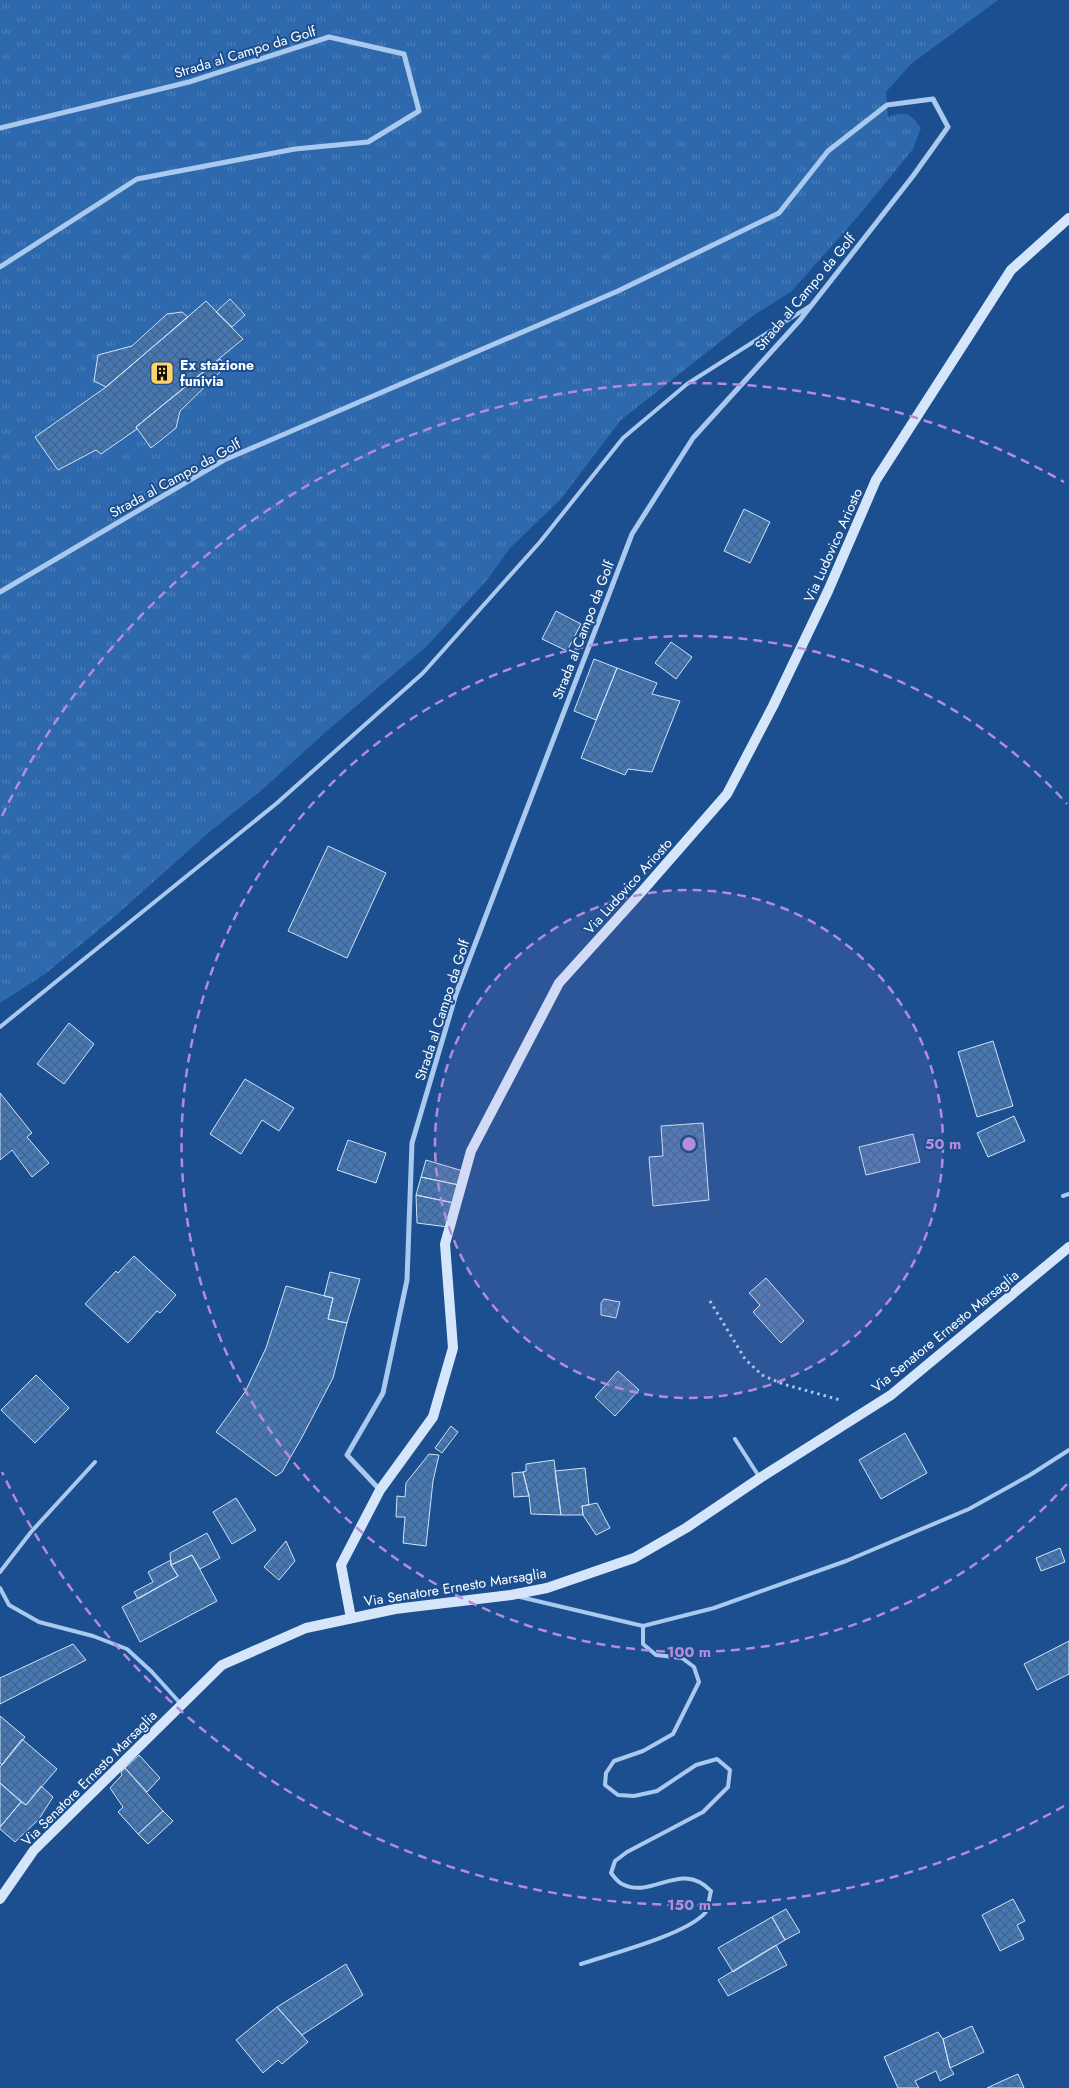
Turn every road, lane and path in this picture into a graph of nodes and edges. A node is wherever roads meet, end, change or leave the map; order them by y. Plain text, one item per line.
1 (0, 128) edge
2 (1069, 218) edge
3 (0, 267) edge
4 (812, 305) junction
5 (0, 592) edge
6 (0, 1027) edge
7 (1069, 1194) edge
8 (1063, 1196) dead end
9 (1069, 1247) edge
10 (710, 1301) dead end
11 (848, 1397) dead end
12 (735, 1439) dead end
13 (1069, 1450) edge
14 (95, 1462) dead end
15 (760, 1478) junction
16 (380, 1490) junction
17 (0, 1572) edge
18 (0, 1588) edge
19 (510, 1595) junction
20 (350, 1618) junction
21 (642, 1626) junction
22 (182, 1705) junction
23 (0, 1899) edge
24 (581, 1964) dead end

1 - 3 street, Strada al Campo da Golf
2 - 16 street, Via Ludovico Ariosto
4 - 5 street, Strada al Campo da Golf
4 - 6 lane
4 - 16 street, Strada al Campo da Golf
7 - 8 lane
9 - 15 street, Via Senatore Ernesto Marsaglia
10 - 11 path
12 - 15 lane
13 - 21 lane
14 - 17 lane
15 - 19 street, Via Senatore Ernesto Marsaglia
16 - 20 street, Via Ludovico Ariosto
18 - 22 lane
19 - 20 street, Via Senatore Ernesto Marsaglia
19 - 21 lane
20 - 22 street, Via Senatore Ernesto Marsaglia
21 - 24 lane
22 - 23 street, Via Senatore Ernesto Marsaglia

